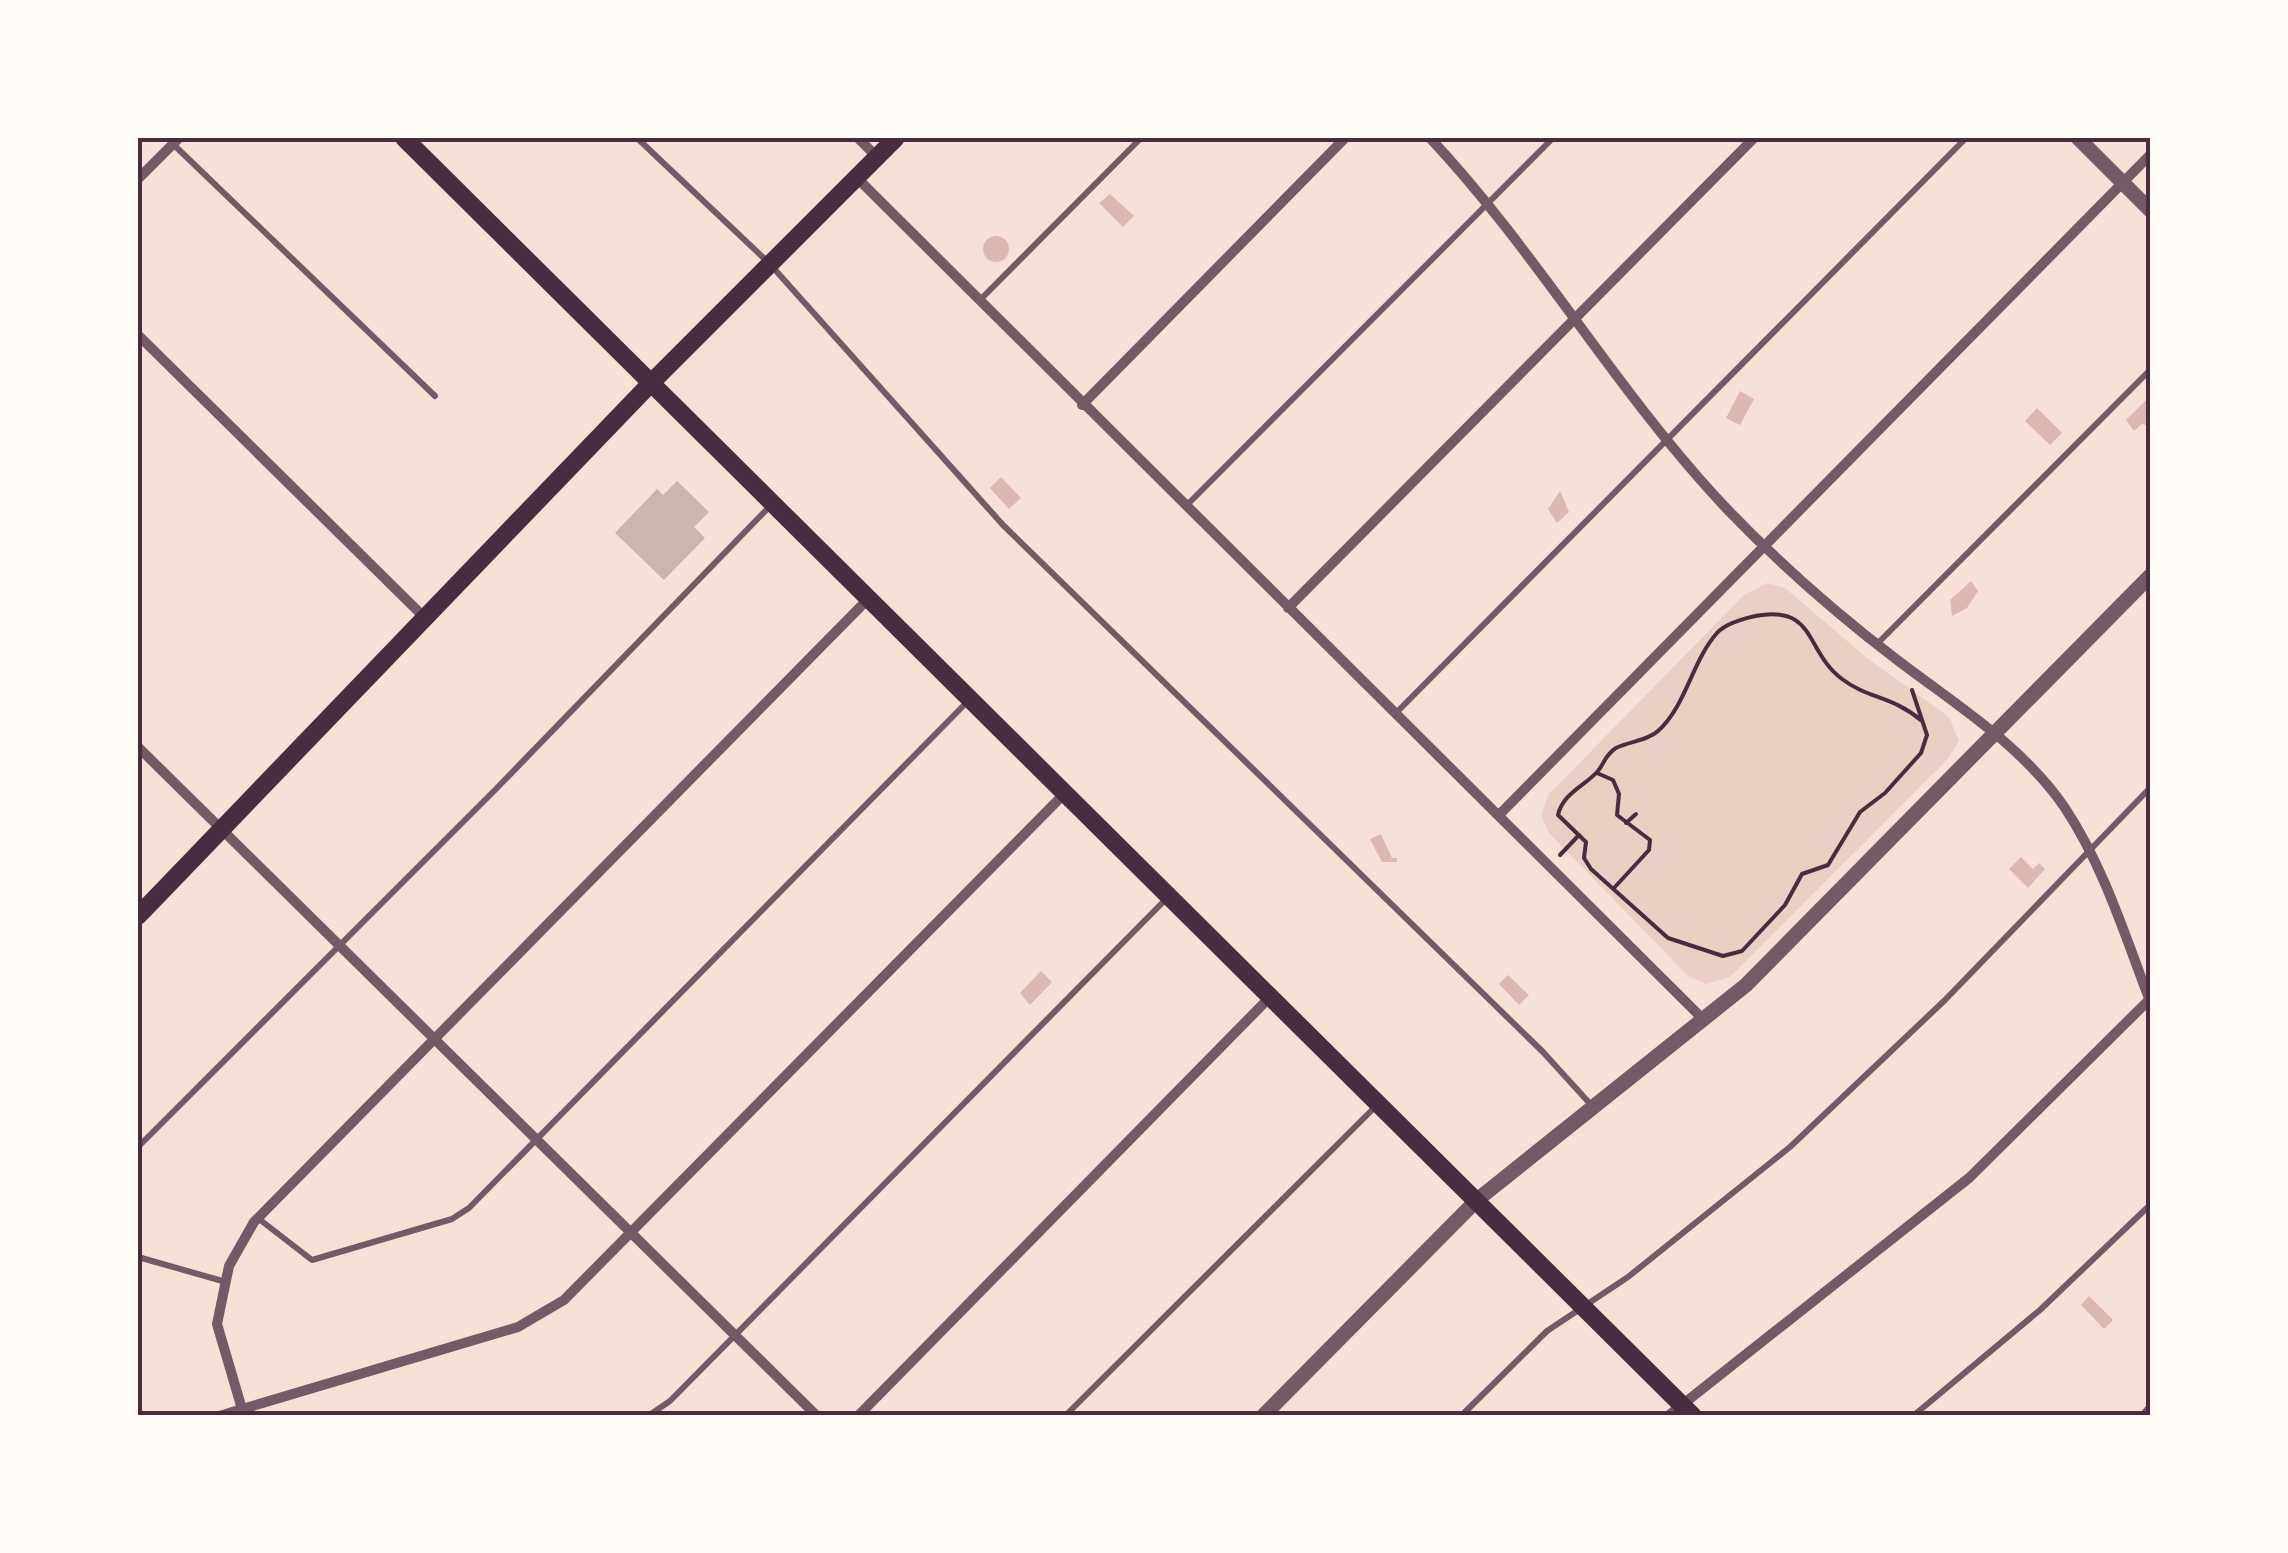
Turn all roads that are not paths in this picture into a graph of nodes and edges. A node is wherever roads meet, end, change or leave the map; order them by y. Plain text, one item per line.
1 (404, 138) edge
2 (637, 138) edge
3 (858, 138) edge
4 (896, 138) edge
5 (1141, 138) edge
6 (1346, 138) edge
7 (1430, 138) edge
8 (1553, 138) edge
9 (1754, 138) edge
10 (1966, 138) edge
11 (2078, 138) edge
12 (176, 141) edge
13 (876, 156) junction
14 (2150, 156) edge
15 (855, 176) junction
16 (138, 179) edge
17 (2123, 183) junction
18 (1489, 202) junction
19 (2150, 210) edge
20 (769, 264) junction
21 (980, 300) junction
22 (1573, 321) junction
23 (138, 335) edge
24 (2150, 370) edge
25 (651, 383) junction
26 (435, 396) dead end
27 (1082, 405) junction
28 (1668, 439) junction
29 (773, 504) junction
30 (1187, 506) junction
31 (1766, 546) junction
32 (2150, 576) edge
33 (868, 598) junction
34 (1288, 608) junction
35 (424, 618) junction
36 (1876, 644) junction
37 (970, 699) junction
38 (1397, 712) junction
39 (1995, 733) junction
40 (138, 747) edge
41 (2150, 788) edge
42 (1065, 793) junction
43 (1499, 815) junction
44 (223, 829) junction
45 (2088, 849) junction
46 (1169, 896) junction
47 (138, 916) edge
48 (340, 944) junction
49 (1271, 996) junction
50 (2150, 1000) edge
51 (1704, 1020) junction
52 (435, 1038) junction
53 (1379, 1103) junction
54 (1593, 1107) junction
55 (536, 1138) junction
56 (138, 1147) edge
57 (1476, 1200) junction
58 (2150, 1204) edge
59 (258, 1218) junction
60 (631, 1232) junction
61 (138, 1256) edge
62 (226, 1282) junction
63 (1584, 1307) junction
64 (734, 1334) junction
65 (242, 1409) junction
66 (2150, 1410) edge
67 (1680, 1411) edge
68 (219, 1416) edge
69 (648, 1416) edge
70 (816, 1416) edge
71 (858, 1416) edge
72 (1065, 1416) edge
73 (1263, 1416) edge
74 (1461, 1416) edge
75 (1912, 1416) edge
76 (2144, 1416) edge

1 - 25 main road
2 - 20 lane
3 - 13 street
4 - 13 main road
5 - 21 lane
6 - 27 street
7 - 18 street
8 - 18 lane
9 - 22 street
10 - 28 lane
11 - 17 street
12 - 16 street
12 - 26 lane
13 - 15 main road
14 - 17 street
15 - 20 main road
15 - 21 street
17 - 19 street
17 - 31 street
18 - 22 street
18 - 30 lane
20 - 25 main road
20 - 54 lane
21 - 27 street
22 - 28 street
22 - 34 street
23 - 35 street
24 - 36 lane
25 - 29 main road
25 - 35 main road
27 - 30 street
28 - 31 street
28 - 38 lane
29 - 33 main road
29 - 48 lane
30 - 34 street
31 - 36 street
31 - 43 street
32 - 39 street
33 - 37 main road
33 - 52 street
34 - 38 street
35 - 44 main road
36 - 39 street
37 - 42 main road
37 - 55 lane
38 - 43 street
39 - 45 street
39 - 51 street
40 - 44 street
41 - 45 lane
42 - 46 main road
42 - 60 street
43 - 51 street
44 - 47 main road
44 - 48 street
45 - 50 street
45 - 63 lane
46 - 49 main road
46 - 64 lane
48 - 52 street
48 - 56 lane
49 - 53 main road
49 - 71 street
50 - 67 street
51 - 54 street
52 - 55 street
52 - 59 street
53 - 57 main road
53 - 72 lane
54 - 57 street
55 - 59 lane
55 - 60 street
57 - 63 main road
57 - 73 street
58 - 75 lane
59 - 62 street
60 - 64 street
60 - 65 street
61 - 62 lane
62 - 65 street
63 - 67 main road
63 - 74 lane
64 - 69 lane
64 - 70 street
65 - 68 street
66 - 76 street

